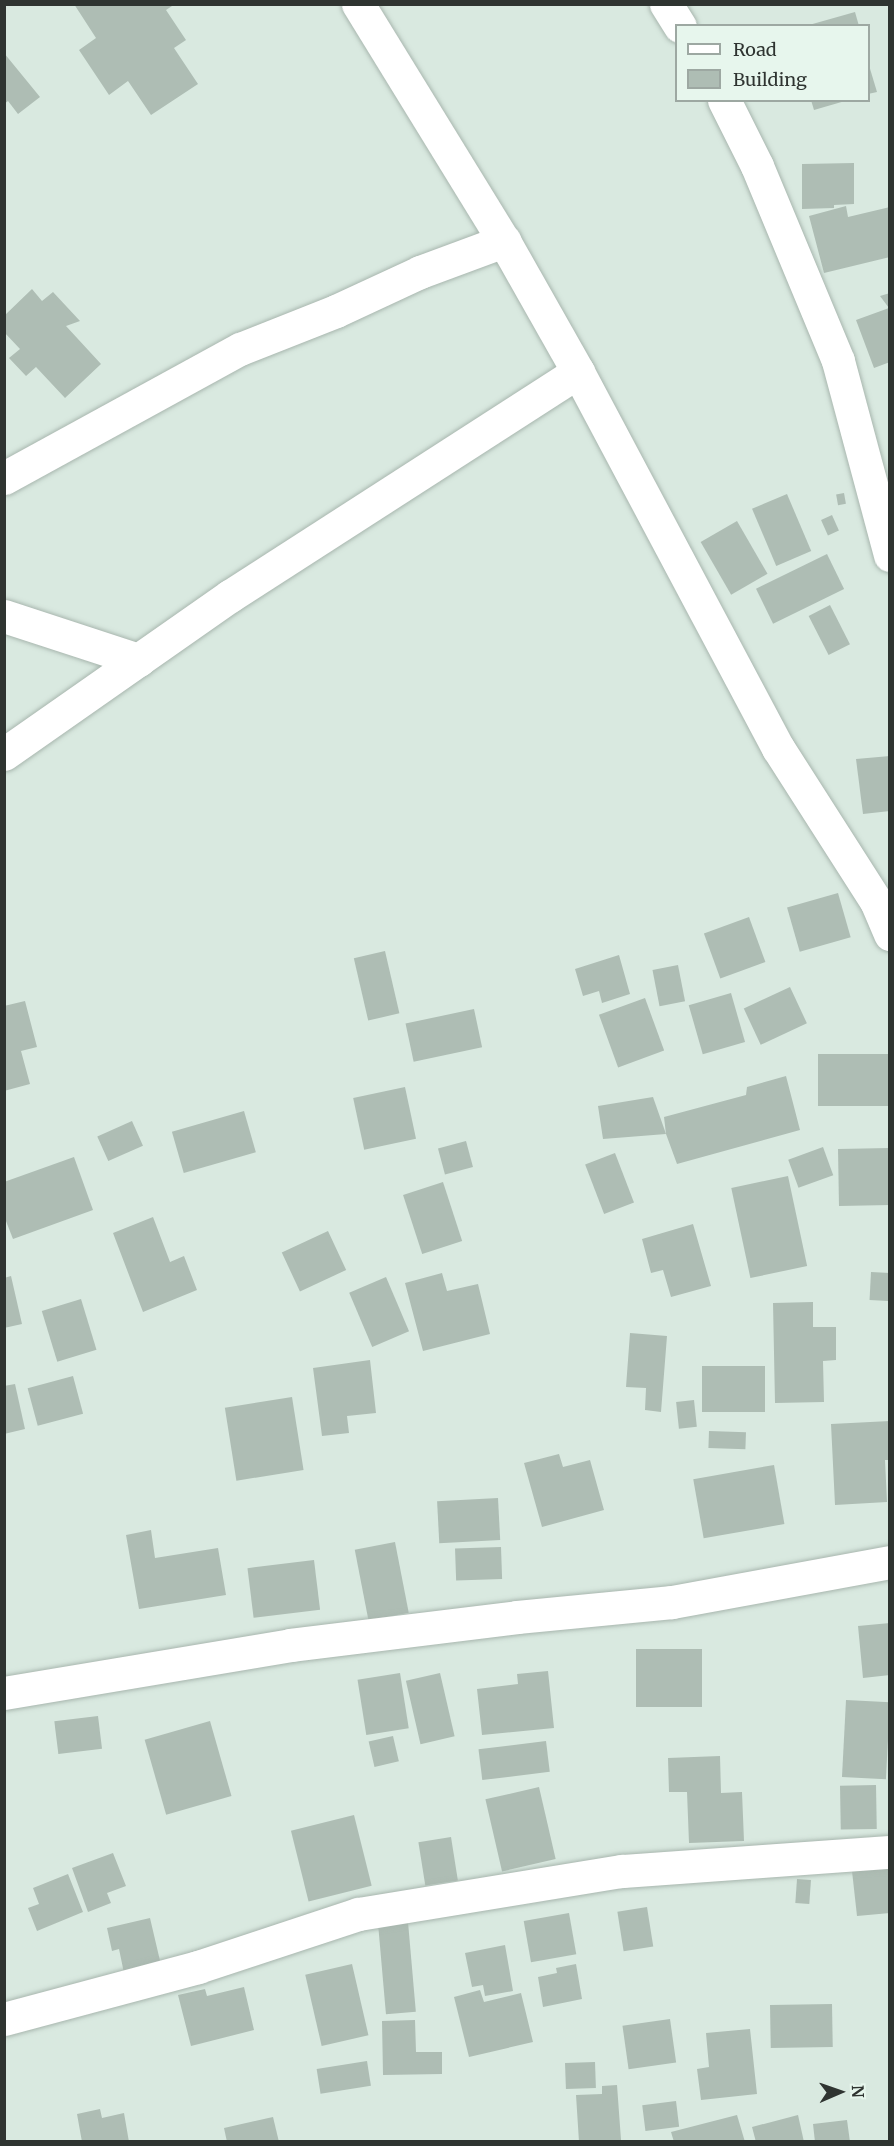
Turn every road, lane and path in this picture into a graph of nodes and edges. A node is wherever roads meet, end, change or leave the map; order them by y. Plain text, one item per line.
1 (358, 4) edge
2 (666, 4) edge
3 (679, 24) edge
4 (725, 102) edge
5 (504, 241) junction
6 (578, 372) junction
7 (4, 478) edge
8 (890, 555) edge
9 (4, 616) edge
10 (139, 660) junction
11 (4, 754) edge
12 (890, 934) edge
13 (890, 1562) edge
14 (4, 1693) edge
15 (890, 1852) edge
16 (4, 2019) edge

1 - 5 street
2 - 3 street
4 - 8 street
5 - 6 street
5 - 7 street
6 - 10 street
6 - 12 street
9 - 10 street
10 - 11 street
13 - 14 street
15 - 16 street

